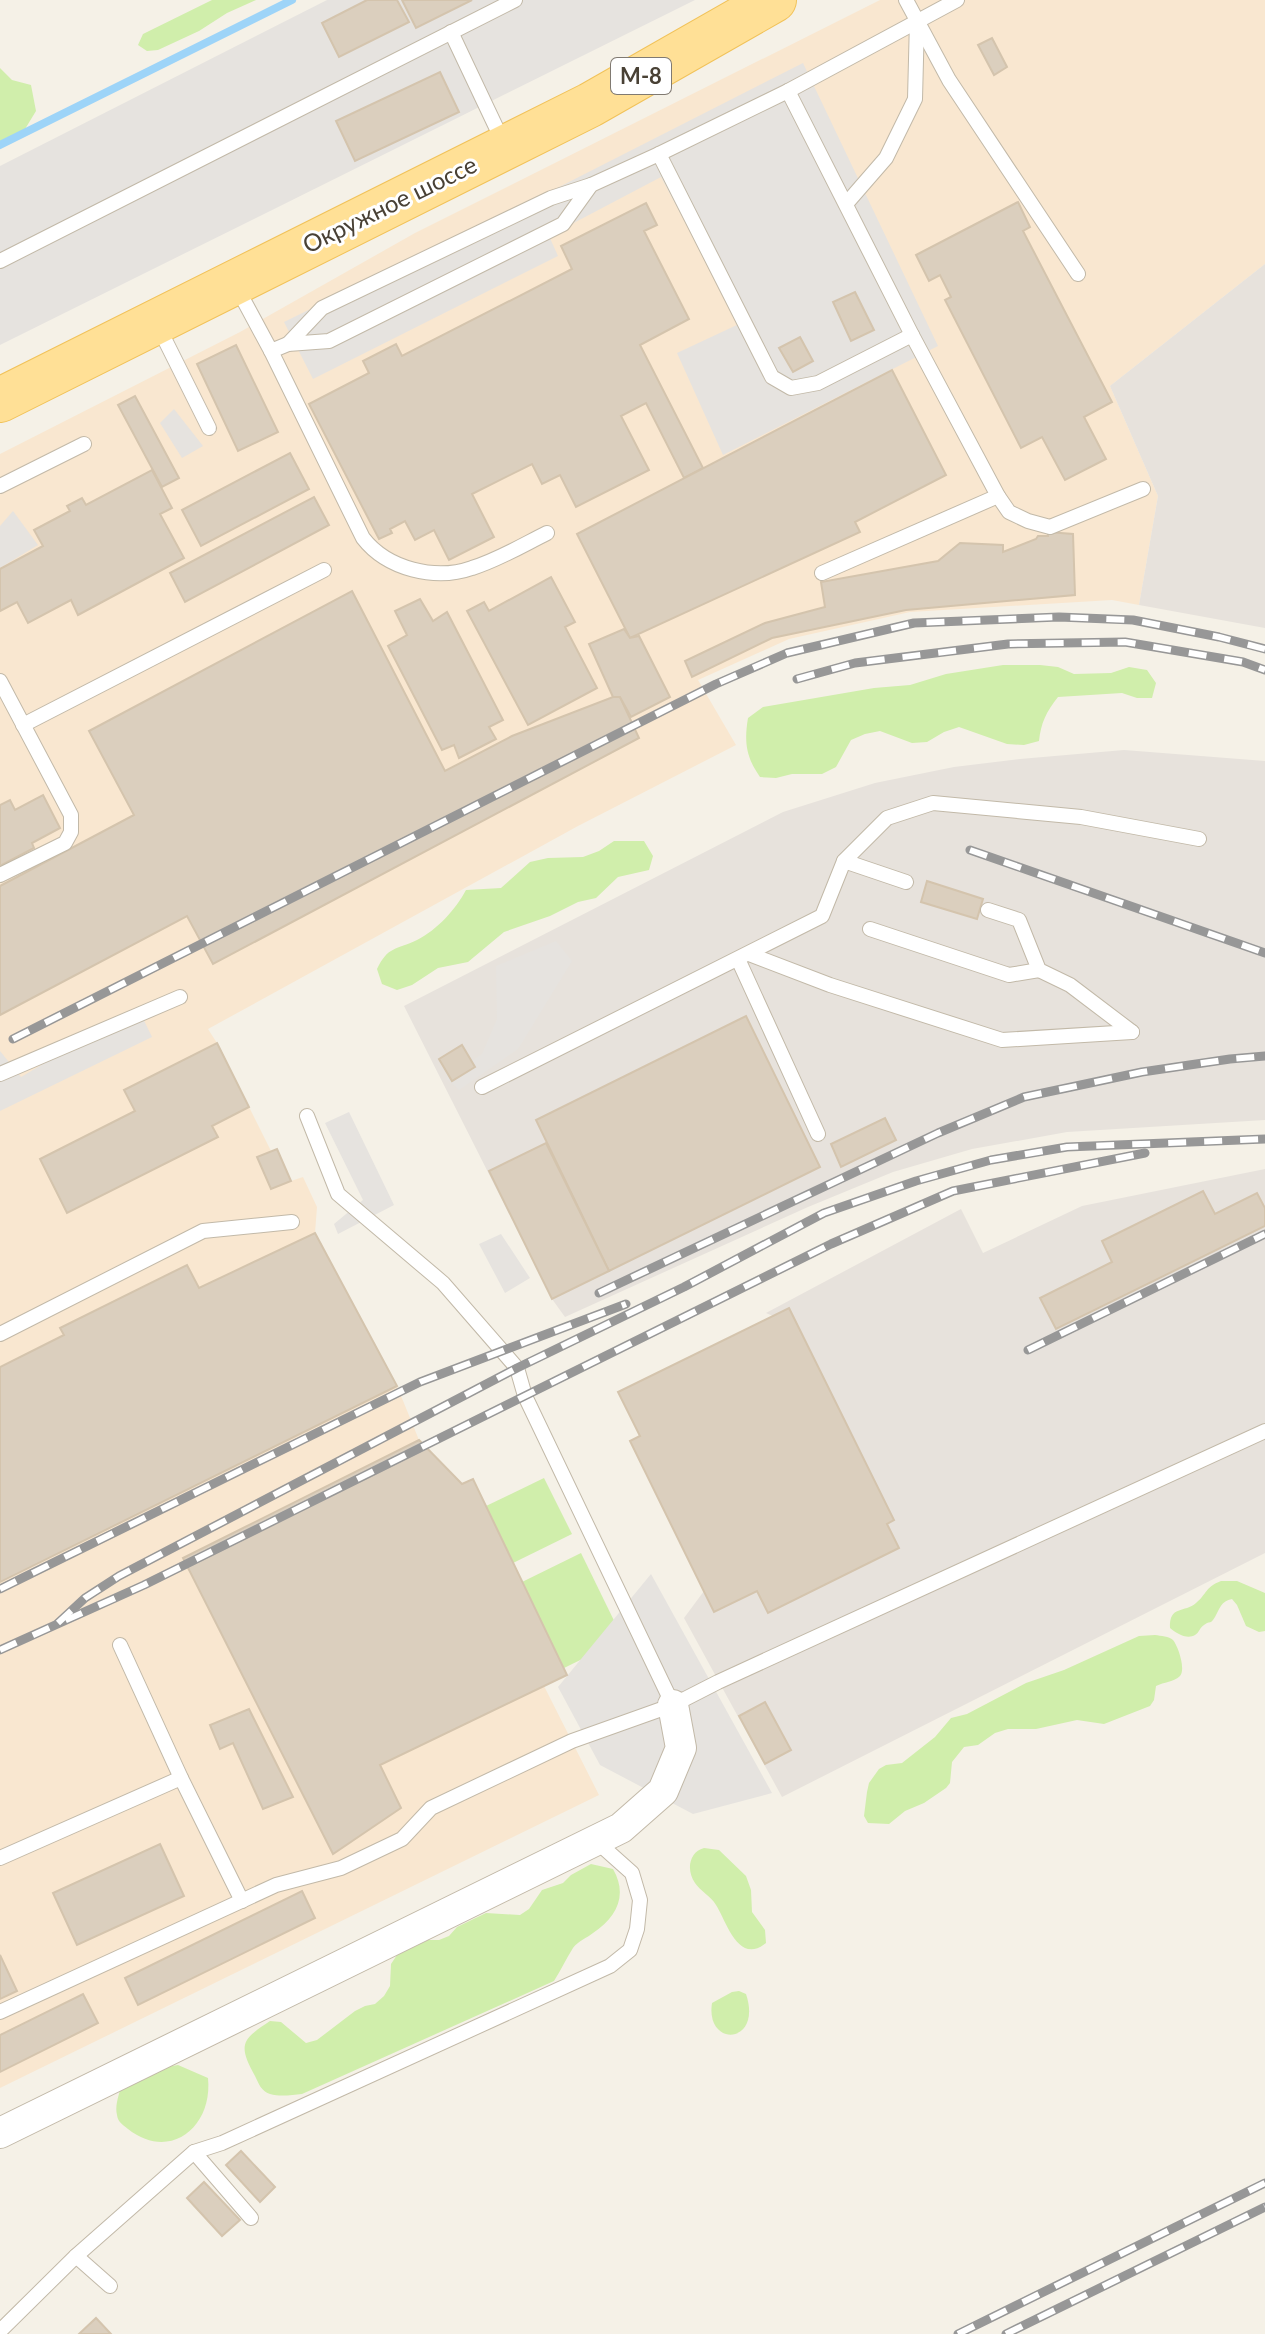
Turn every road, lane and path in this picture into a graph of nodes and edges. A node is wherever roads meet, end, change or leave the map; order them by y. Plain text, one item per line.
1 (515, 0) edge
2 (774, 0) edge
3 (906, 0) edge
4 (957, 0) edge
5 (917, 20) junction
6 (451, 32) junction
7 (788, 91) junction
8 (505, 147) junction
9 (659, 154) junction
10 (591, 185) junction
11 (846, 204) junction
12 (0, 261) edge
13 (1078, 274) dead end
14 (234, 282) junction
15 (156, 322) junction
16 (912, 335) junction
17 (288, 344) junction
18 (271, 351) junction
19 (0, 400) edge
20 (209, 428) dead end
21 (84, 444) dead end
22 (0, 486) edge
23 (1143, 489) dead end
24 (998, 496) junction
25 (547, 533) dead end
26 (324, 570) dead end
27 (822, 573) dead end
28 (0, 681) edge
29 (5, 703) edge
30 (23, 725) junction
31 (1199, 839) dead end
32 (844, 861) junction
33 (0, 875) edge
34 (906, 882) dead end
35 (988, 910) dead end
36 (870, 929) dead end
37 (744, 956) junction
38 (1039, 970) junction
39 (180, 997) dead end
40 (0, 1074) edge
41 (482, 1087) dead end
42 (307, 1116) dead end
43 (818, 1134) dead end
44 (292, 1222) dead end
45 (0, 1334) edge
46 (1265, 1431) edge
47 (120, 1645) dead end
48 (673, 1705) junction
49 (181, 1778) junction
50 (595, 1840) junction
51 (0, 1858) edge
52 (242, 1901) junction
53 (0, 2012) edge
54 (0, 2133) edge
55 (194, 2152) junction
56 (251, 2218) dead end
57 (76, 2256) junction
58 (110, 2286) dead end
59 (0, 2331) edge

1 - 6 lane
2 - 8 main road, Окружное шоссе / М-8
3 - 5 lane
4 - 5 lane
5 - 7 lane
5 - 11 lane
5 - 13 lane
6 - 8 lane
6 - 12 lane
7 - 9 lane
7 - 11 lane
8 - 14 main road, Окружное шоссе / М-8
9 - 10 lane
9 - 16 lane
10 - 17 lane
10 - 17 lane
11 - 16 lane
14 - 15 main road, Окружное шоссе / М-8
14 - 18 lane
15 - 19 main road, Окружное шоссе / М-8
15 - 20 lane
16 - 24 lane
17 - 18 lane
18 - 25 lane
21 - 22 lane
23 - 24 lane
24 - 27 lane
26 - 30 lane
28 - 29 lane
29 - 30 lane
30 - 33 lane
31 - 32 lane
32 - 34 lane
32 - 37 lane
35 - 38 lane
36 - 38 lane
37 - 38 lane
37 - 41 lane
37 - 43 lane
39 - 40 lane
42 - 48 lane
44 - 45 lane
46 - 48 lane
47 - 49 lane
48 - 50 street
48 - 52 lane
49 - 51 lane
49 - 52 lane
50 - 54 street
50 - 55 lane
52 - 53 lane
55 - 56 lane
55 - 57 lane
57 - 58 lane
57 - 59 lane

